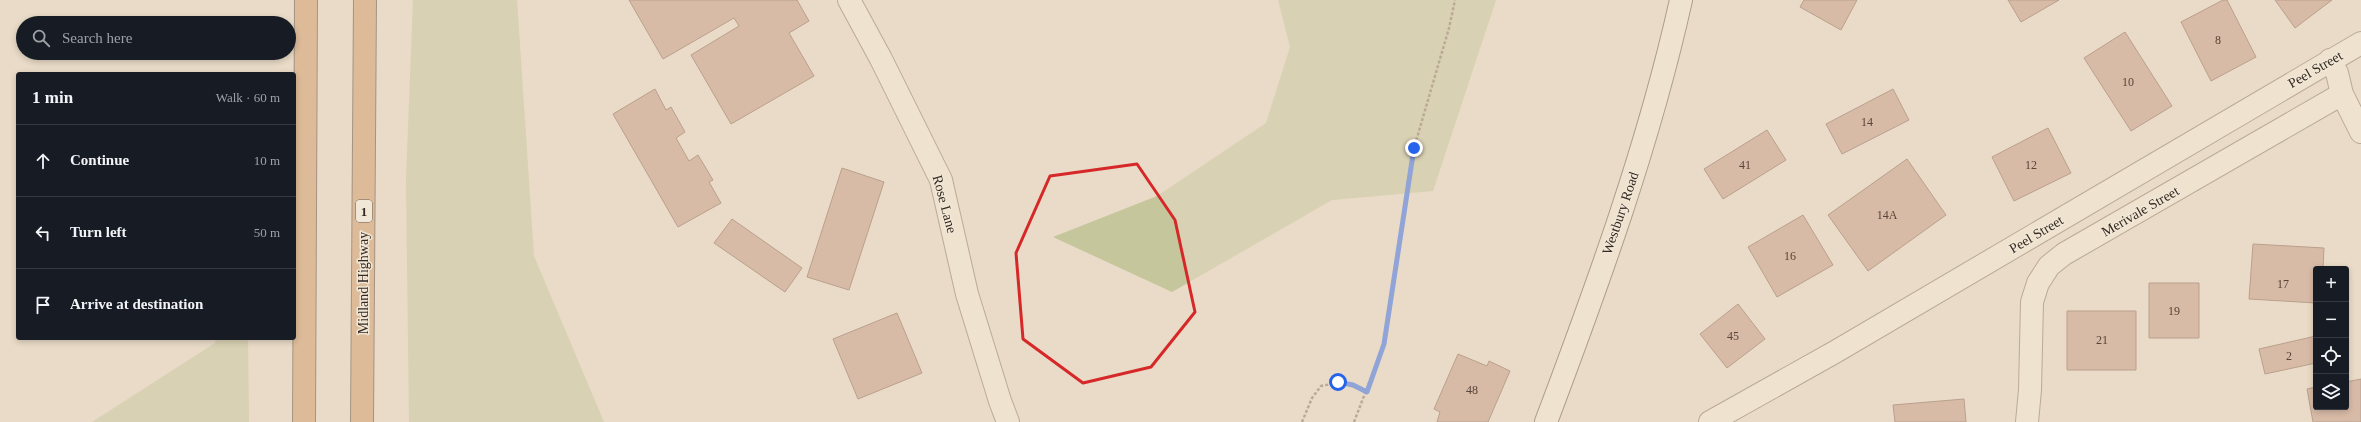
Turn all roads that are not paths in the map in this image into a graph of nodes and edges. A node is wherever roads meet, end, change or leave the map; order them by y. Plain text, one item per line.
1 (306, 0) edge
2 (365, 0) edge
3 (849, 0) edge
4 (1681, 0) edge
5 (2361, 43) edge
6 (2330, 60) junction
7 (2342, 94) junction
8 (2361, 132) edge
9 (2030, 390) junction
10 (304, 422) edge
11 (362, 422) edge
12 (1008, 422) edge
13 (1546, 422) edge
14 (1710, 422) edge
15 (2027, 422) edge
16 (2042, 422) edge

1 - 10 highway
2 - 11 highway, Midland Highway / 1
3 - 12 street, Rose Lane
4 - 13 street, Westbury Road
5 - 6 street, Peel Street
6 - 7 street
6 - 14 street, Peel Street
7 - 8 street
7 - 9 street, Merivale Street
9 - 15 street, Merivale Street
9 - 16 street, Merivale Street

